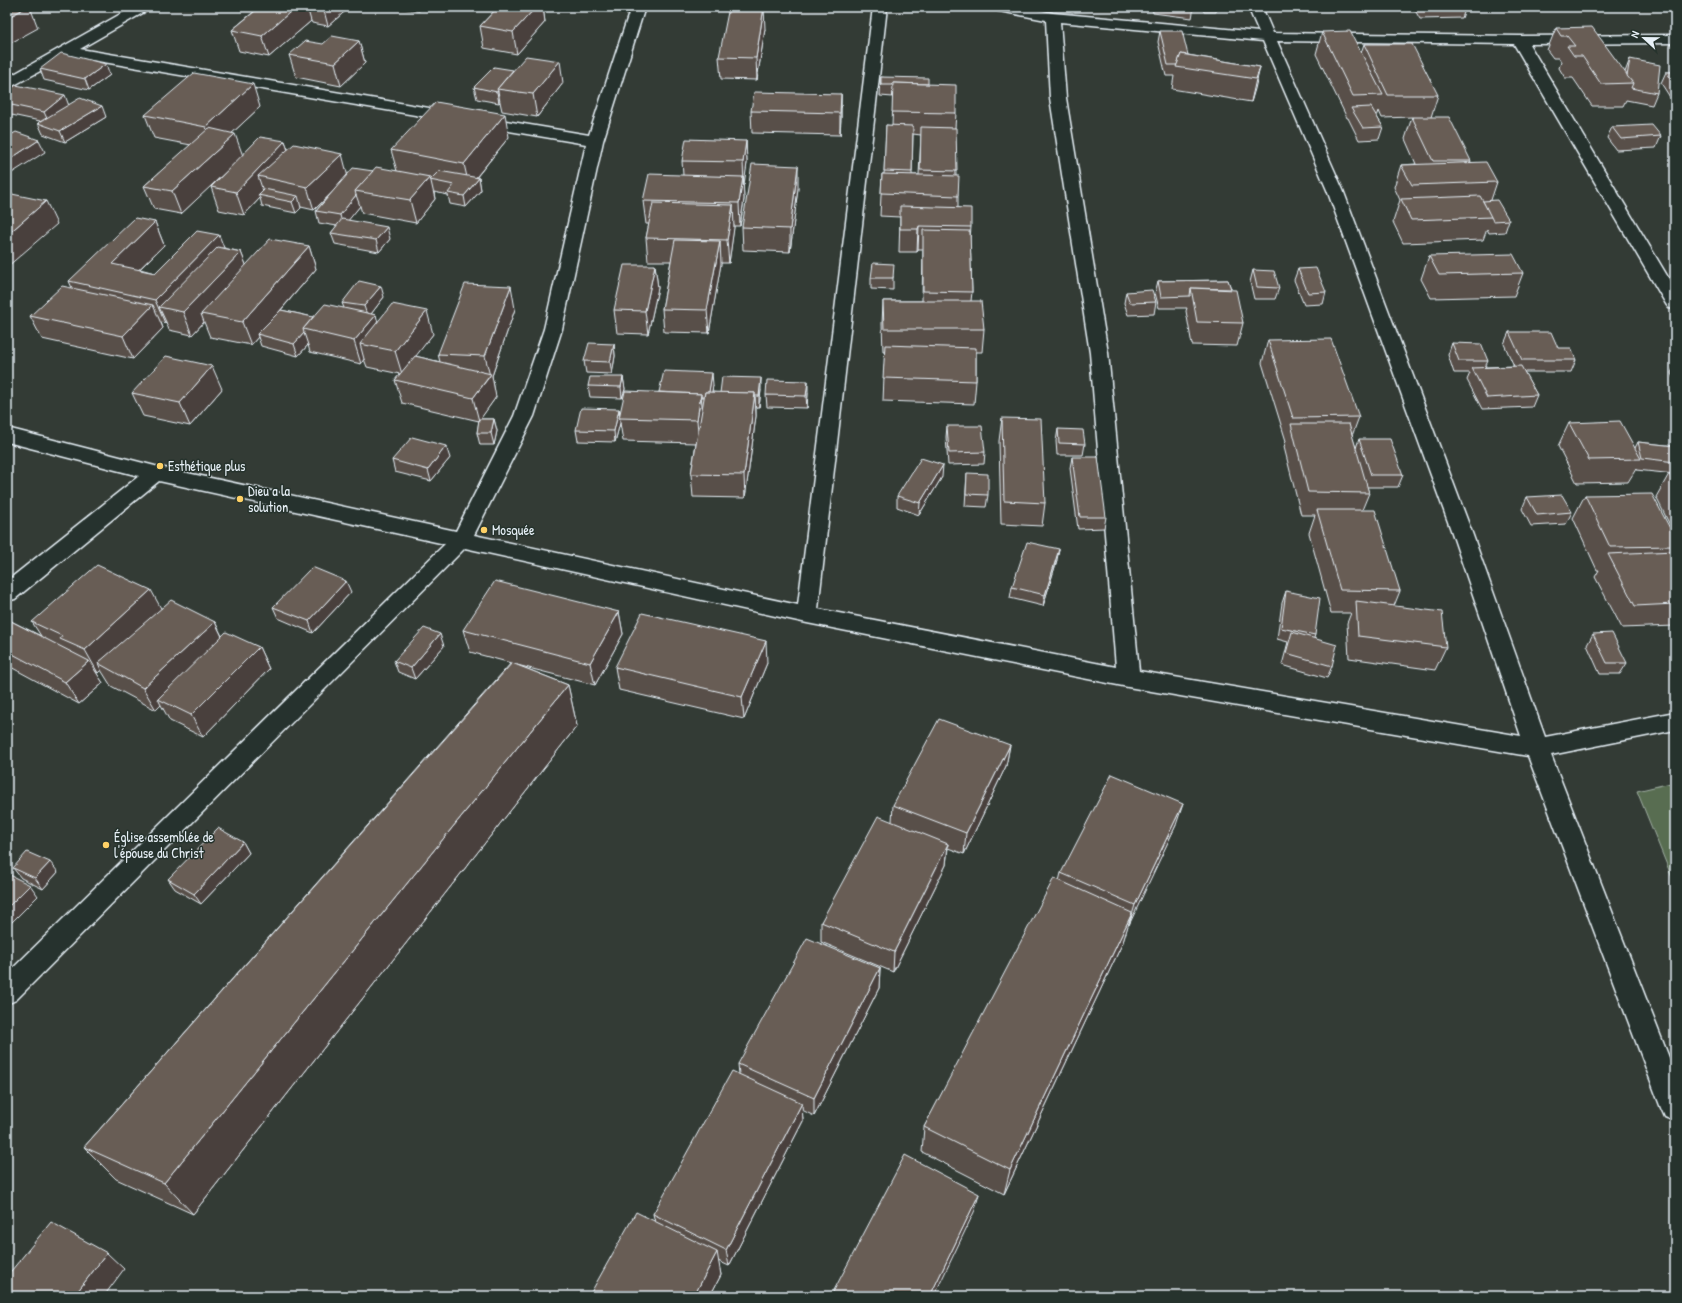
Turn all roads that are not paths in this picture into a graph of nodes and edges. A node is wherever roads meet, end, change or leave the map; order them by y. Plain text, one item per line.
1 (142, 7) edge
2 (638, 7) edge
3 (880, 7) edge
4 (999, 7) edge
5 (1255, 7) edge
6 (1053, 17) junction
7 (1268, 36) junction
8 (1675, 39) edge
9 (1519, 40) junction
10 (66, 51) junction
11 (7, 84) edge
12 (595, 141) junction
13 (1675, 304) edge
14 (7, 435) edge
15 (155, 473) junction
16 (462, 539) junction
17 (7, 593) edge
18 (807, 615) junction
19 (1128, 678) junction
20 (1675, 721) edge
21 (1537, 748) junction
22 (7, 992) edge
23 (1675, 1108) edge

1 - 10 street
2 - 12 street
3 - 18 street
4 - 6 street
5 - 7 street
6 - 7 street
6 - 19 street
7 - 9 street
7 - 21 street
8 - 9 street
9 - 13 street
10 - 11 street
10 - 12 street
12 - 16 street
14 - 15 street
15 - 16 street
15 - 17 street
16 - 18 street
16 - 22 street
18 - 19 street
19 - 21 street
20 - 21 street
21 - 23 street

